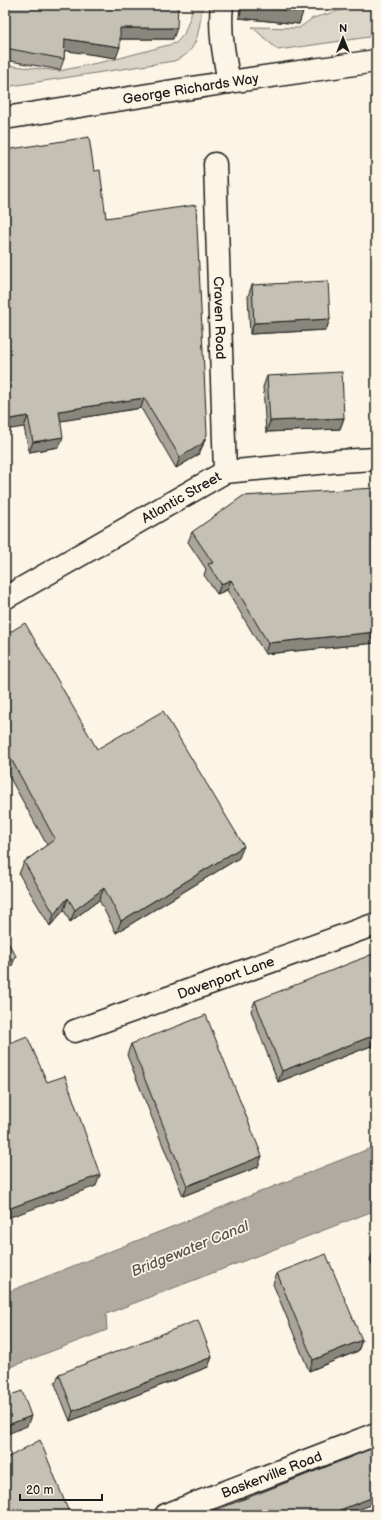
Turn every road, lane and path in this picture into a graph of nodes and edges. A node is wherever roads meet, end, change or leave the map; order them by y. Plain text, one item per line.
1 (222, 5) edge
2 (376, 61) edge
3 (229, 82) junction
4 (5, 118) edge
5 (215, 164) dead end
6 (376, 459) edge
7 (225, 472) junction
8 (5, 598) edge
9 (376, 924) edge
10 (75, 1031) dead end
11 (376, 1434) edge
12 (166, 1515) edge

1 - 3 street
2 - 3 street, George Richards Way
3 - 4 street, George Richards Way
5 - 7 street, Craven Road
6 - 7 street, Atlantic Street
7 - 8 street, Atlantic Street
9 - 10 street, Davenport Lane
11 - 12 street, Baskerville Road

